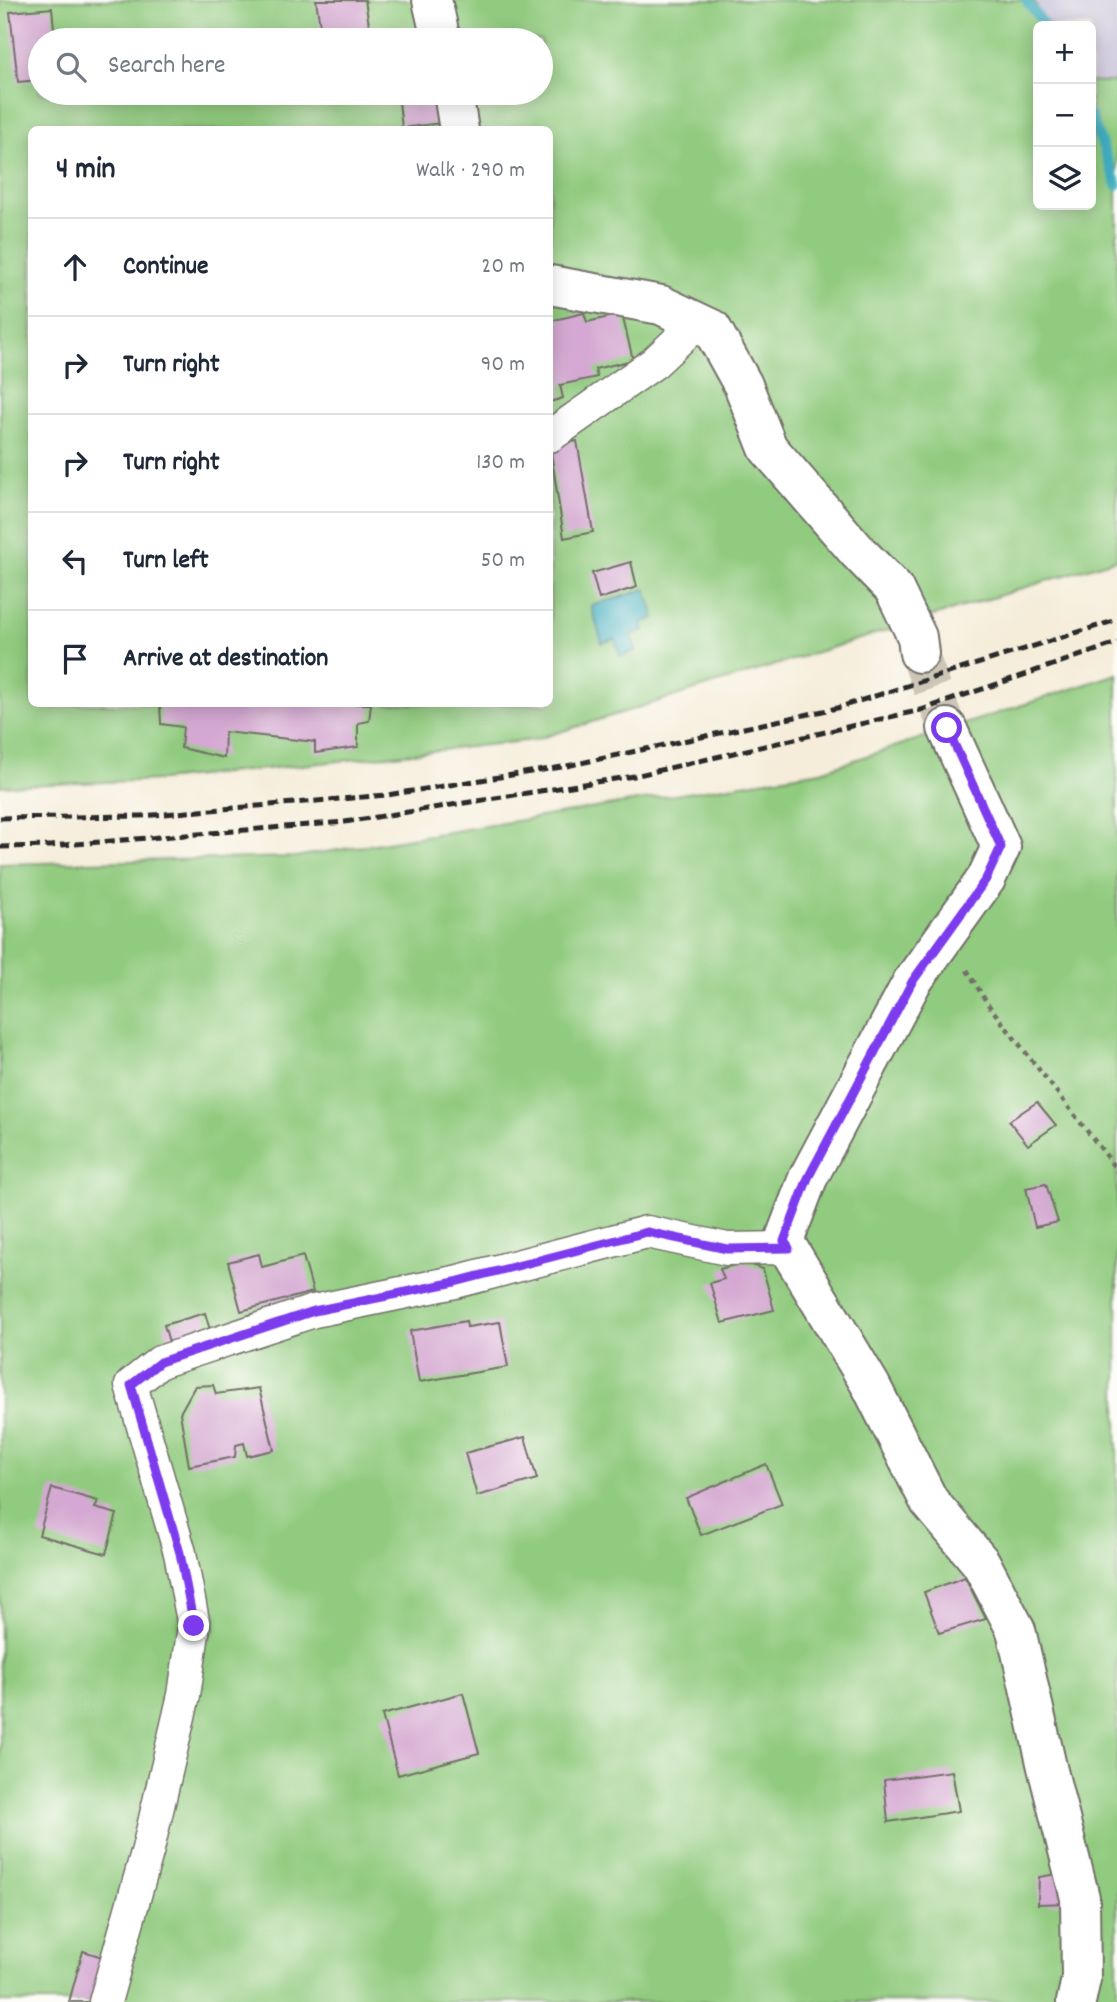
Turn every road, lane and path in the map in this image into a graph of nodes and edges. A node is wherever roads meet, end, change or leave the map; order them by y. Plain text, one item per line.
1 (432, 0) edge
2 (438, 28) edge
3 (455, 105) edge
4 (458, 126) edge
5 (553, 286) edge
6 (698, 322) junction
7 (553, 434) edge
8 (919, 653) tunnel mouth
9 (947, 728) tunnel mouth
10 (945, 933) junction
11 (1117, 1172) edge
12 (789, 1248) junction
13 (106, 2002) edge
14 (1076, 2002) edge

1 - 2 street
3 - 4 street
5 - 6 street
6 - 7 street
6 - 8 street
9 - 10 street
10 - 11 path
10 - 12 street
12 - 13 street
12 - 14 street

